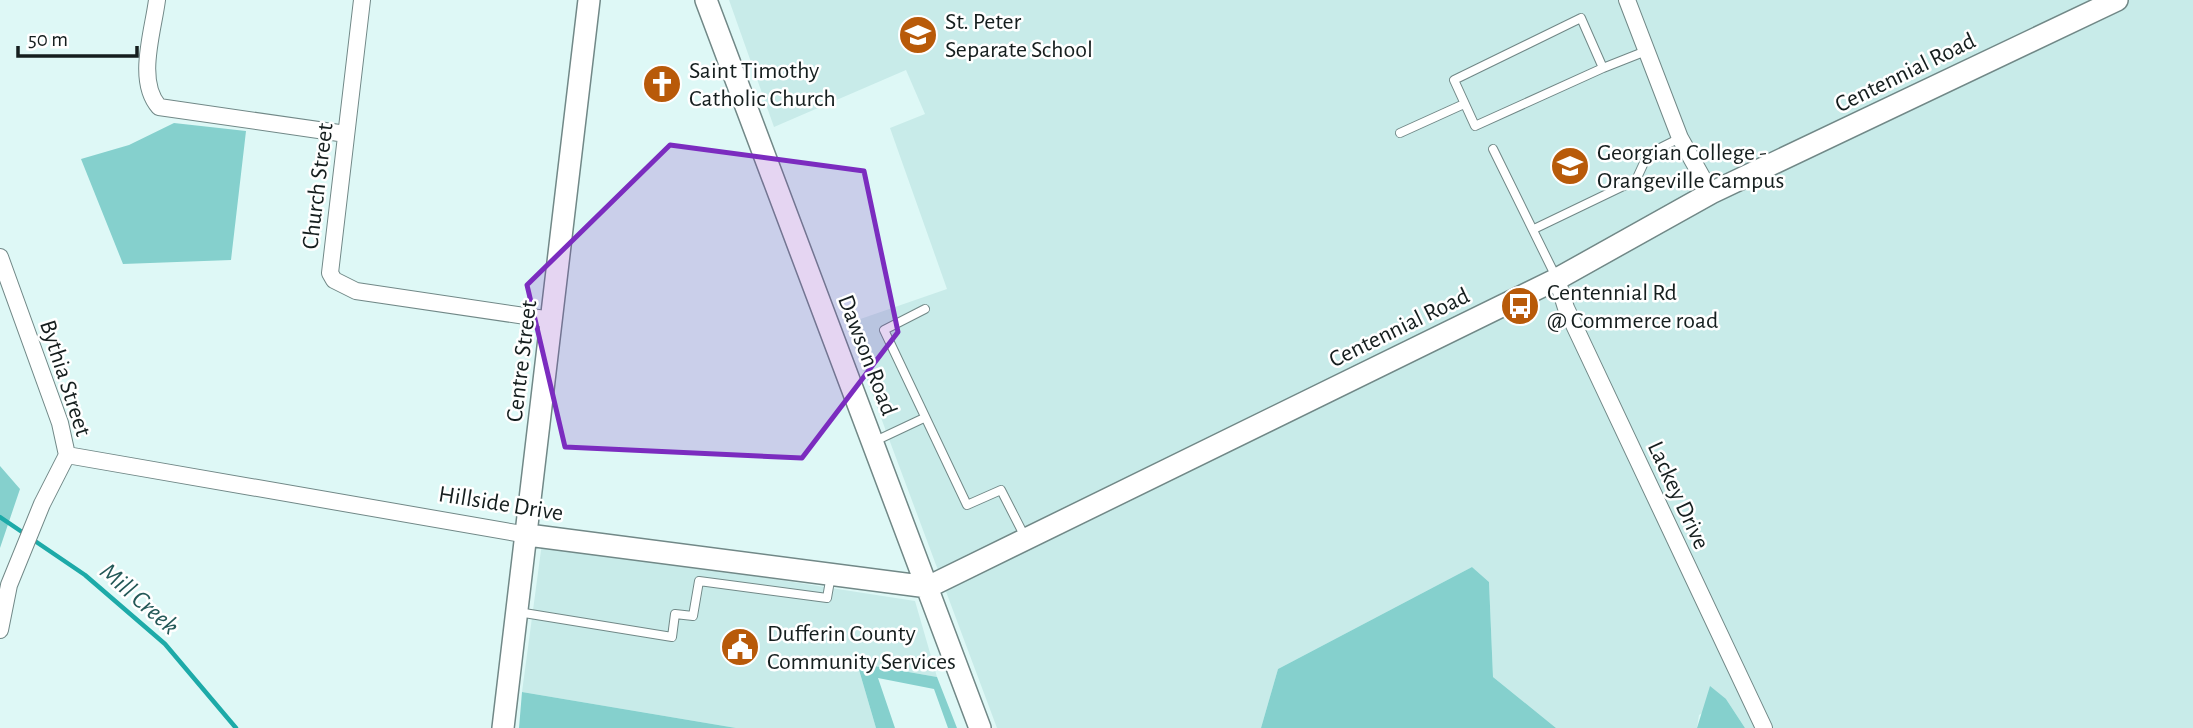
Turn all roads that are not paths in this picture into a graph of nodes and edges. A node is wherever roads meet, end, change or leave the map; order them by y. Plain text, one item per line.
1 (157, 0) edge
2 (362, 0) edge
3 (589, 0) edge
4 (706, 0) edge
5 (1627, 0) edge
6 (2117, 0) edge
7 (1646, 51) junction
8 (1603, 68) junction
9 (1464, 104) junction
10 (1400, 133) dead end
11 (346, 134) junction
12 (1681, 138) junction
13 (1493, 149) dead end
14 (1712, 193) junction
15 (1534, 229) junction
16 (0, 257) edge
17 (1557, 279) junction
18 (925, 309) dead end
19 (552, 320) junction
20 (924, 418) junction
21 (873, 442) junction
22 (67, 455) junction
23 (528, 535) junction
24 (1026, 539) junction
25 (831, 575) junction
26 (928, 587) junction
27 (518, 612) junction
28 (0, 630) edge
29 (503, 728) edge
30 (980, 728) edge
31 (1764, 728) edge

1 - 11 street
2 - 11 street, Church Street
3 - 19 street, Centre Street
4 - 21 street, Dawson Road
5 - 7 street
6 - 14 street, Centennial Road
7 - 8 lane
7 - 12 street
8 - 9 lane
8 - 9 lane
9 - 10 lane
11 - 19 street, Church Street
12 - 14 street
12 - 15 lane
13 - 15 lane
14 - 17 street, Centennial Road
15 - 17 lane
16 - 22 street, Bythia Street
17 - 24 street, Centennial Road
17 - 31 street, Lackey Drive
18 - 20 lane
19 - 23 street, Centre Street
20 - 21 lane
20 - 24 lane
21 - 26 street, Dawson Road
22 - 23 street, Hillside Drive
22 - 28 street, Bythia Street
23 - 25 street, Hillside Drive
23 - 27 street, Centre Street
24 - 26 street, Centennial Road
25 - 26 street, Hillside Drive
25 - 27 lane
26 - 30 street, Dawson Road
27 - 29 street, Centre Street

